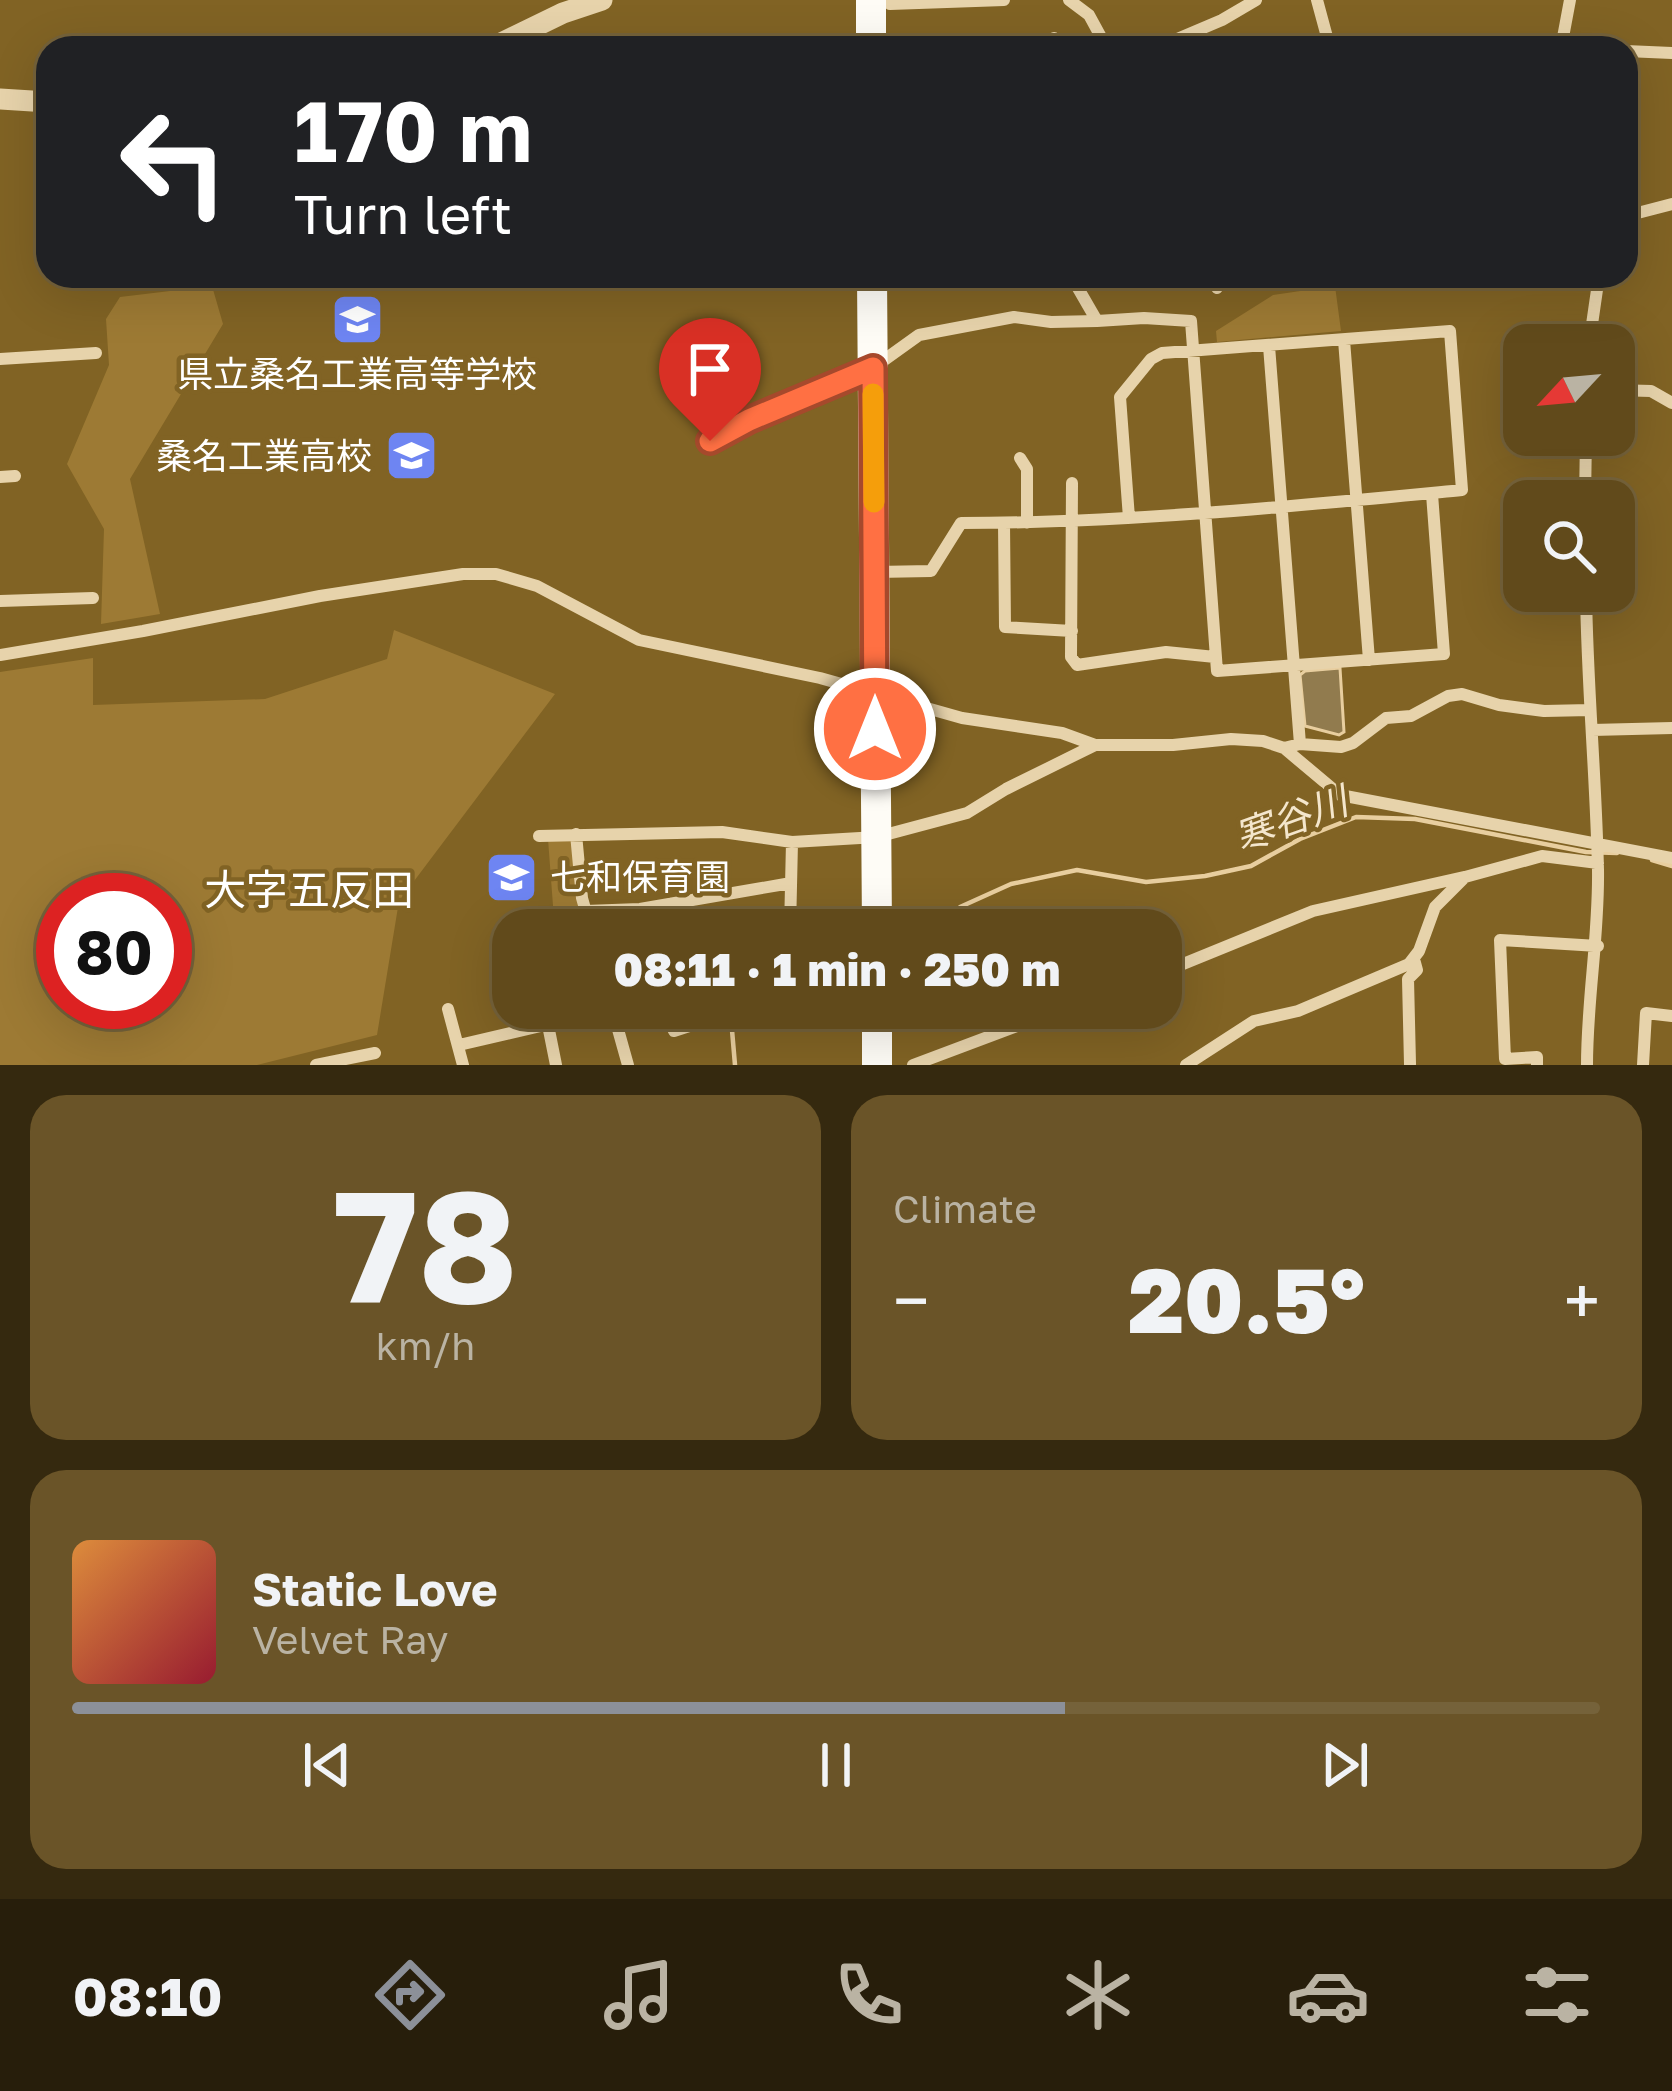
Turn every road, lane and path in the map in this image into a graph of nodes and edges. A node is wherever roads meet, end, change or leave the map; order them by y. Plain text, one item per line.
1 (602, 0) edge
2 (1004, 0) edge
3 (1070, 0) edge
4 (1100, 0) edge
5 (1256, 0) edge
6 (1317, 0) edge
7 (1570, 0) edge
8 (881, 2) edge
9 (1088, 15) junction
10 (515, 36) edge
11 (866, 36) edge
12 (1100, 36) edge
13 (1186, 36) edge
14 (1327, 36) edge
15 (1563, 36) edge
16 (1638, 51) edge
17 (1672, 52) edge
18 (0, 99) edge
19 (36, 100) edge
20 (1672, 204) edge
21 (1638, 213) edge
22 (872, 288) edge
23 (1078, 288) edge
24 (1597, 288) edge
25 (1097, 321) junction
26 (1592, 324) edge
27 (1344, 340) junction
28 (1269, 346) junction
29 (1192, 351) junction
30 (96, 353) dead end
31 (0, 358) edge
32 (873, 368) junction
33 (1635, 391) edge
34 (1672, 403) edge
35 (710, 441) dead end
36 (1020, 458) dead end
37 (15, 476) dead end
38 (0, 477) edge
39 (1072, 483) dead end
40 (1432, 494) junction
41 (1356, 500) junction
42 (1282, 506) junction
43 (1204, 512) junction
44 (1130, 518) junction
45 (1073, 522) junction
46 (1004, 523) junction
47 (1028, 523) junction
48 (874, 572) junction
49 (93, 598) dead end
50 (0, 601) edge
51 (1587, 612) edge
52 (1072, 631) junction
53 (0, 655) edge
54 (1215, 657) junction
55 (1369, 660) junction
56 (1294, 665) junction
57 (875, 693) junction
58 (1590, 710) junction
59 (1672, 728) edge
60 (1592, 730) junction
61 (1300, 744) junction
62 (1095, 745) junction
63 (1284, 748) junction
64 (576, 834) junction
65 (539, 836) dead end
66 (877, 837) junction
67 (792, 842) junction
68 (1598, 856) junction
69 (1672, 858) edge
70 (1466, 877) junction
71 (791, 883) junction
72 (585, 909) edge
73 (640, 909) edge
74 (790, 909) edge
75 (877, 909) edge
76 (1598, 946) junction
77 (1414, 959) junction
78 (1182, 965) edge
79 (448, 1009) dead end
80 (1672, 1016) edge
81 (530, 1029) edge
82 (549, 1029) edge
83 (618, 1029) edge
84 (877, 1029) edge
85 (1009, 1029) edge
86 (459, 1045) junction
87 (375, 1054) edge
88 (1410, 1064) edge
89 (316, 1065) edge
90 (463, 1065) edge
91 (556, 1065) edge
92 (628, 1065) edge
93 (878, 1065) edge
94 (913, 1065) edge
95 (1186, 1065) edge
96 (1538, 1065) edge
97 (1587, 1065) edge
98 (1640, 1065) edge

1 - 10 street
2 - 8 street
3 - 9 street
4 - 9 street
5 - 13 street
6 - 14 street
7 - 15 street
8 - 11 highway
9 - 12 street
16 - 17 street
18 - 19 street
20 - 21 street
22 - 32 highway
23 - 25 street
24 - 26 street
25 - 29 street
25 - 32 street
27 - 28 street
27 - 40 street
27 - 41 street
28 - 29 street
28 - 42 street
29 - 43 street
29 - 44 street
30 - 31 street
32 - 35 street
32 - 48 highway
33 - 34 street
36 - 47 street
37 - 38 street
39 - 45 street
40 - 41 street
40 - 55 street
41 - 42 street
41 - 55 street
42 - 43 street
42 - 56 street
43 - 44 street
43 - 54 street
44 - 45 street
45 - 47 street
45 - 52 street
46 - 47 street
46 - 48 street
46 - 52 street
48 - 57 highway
49 - 50 street
51 - 58 street
52 - 54 street
53 - 57 street
54 - 56 street
55 - 56 street
56 - 61 street
57 - 62 street
57 - 66 highway
58 - 60 street
58 - 61 street
59 - 60 street
60 - 68 street
61 - 63 street
62 - 63 street
62 - 66 street
63 - 68 street
64 - 65 street
64 - 67 street
64 - 72 street
66 - 67 street
66 - 75 highway
67 - 71 street
68 - 69 street
68 - 70 street
68 - 76 street
70 - 77 street
70 - 78 street
71 - 73 street
71 - 74 street
76 - 96 street
76 - 97 street
77 - 88 street
77 - 95 street
79 - 86 street
80 - 98 street
81 - 86 street
82 - 91 street
83 - 92 street
84 - 93 highway
85 - 94 street
86 - 90 street
87 - 89 street

